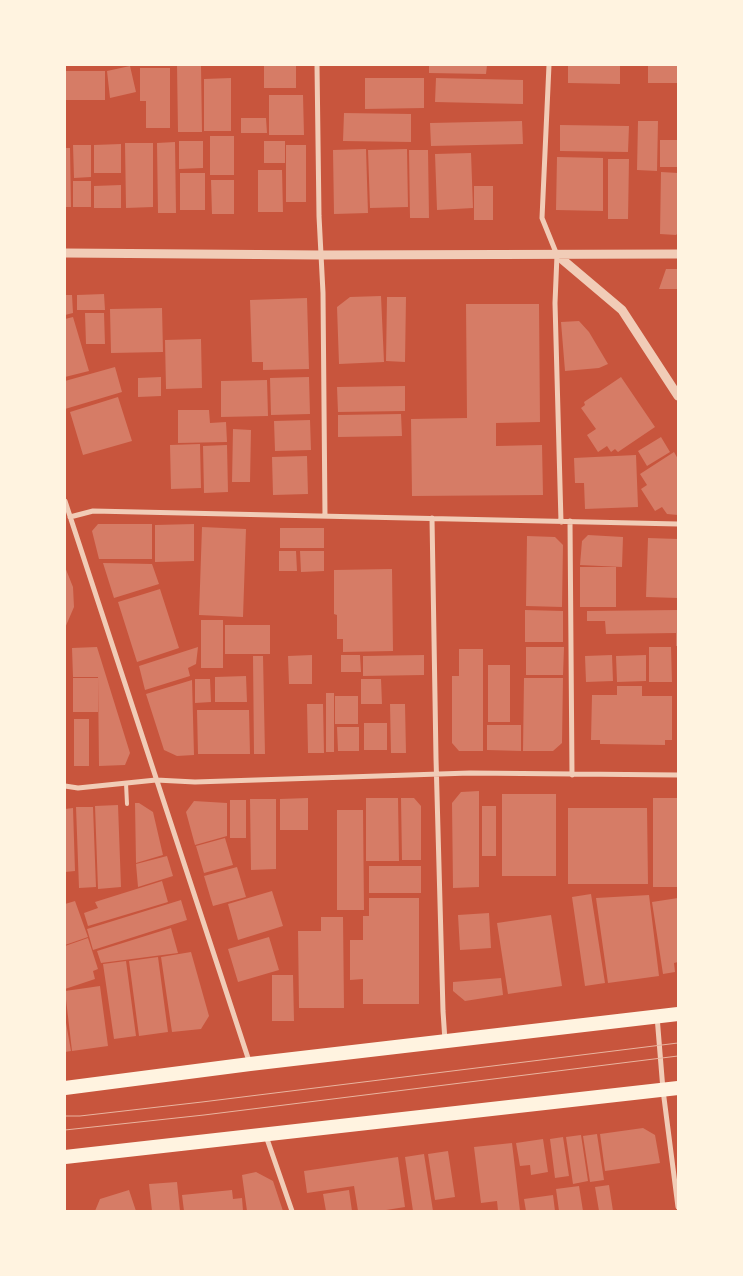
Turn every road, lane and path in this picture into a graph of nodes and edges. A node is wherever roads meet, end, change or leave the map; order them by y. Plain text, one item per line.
1 (317, 65) edge
2 (549, 65) edge
3 (65, 253) edge
4 (678, 254) edge
5 (321, 255) junction
6 (557, 255) junction
7 (678, 396) edge
8 (65, 501) edge
9 (325, 516) junction
10 (70, 517) junction
11 (432, 518) junction
12 (570, 521) junction
13 (561, 522) junction
14 (678, 524) edge
15 (437, 774) junction
16 (572, 775) junction
17 (678, 776) edge
18 (156, 780) junction
19 (126, 783) junction
20 (65, 786) edge
21 (127, 804) dead end
22 (678, 1014) edge
23 (658, 1016) junction
24 (446, 1041) junction
25 (250, 1064) junction
26 (65, 1088) edge
27 (678, 1088) edge
28 (663, 1090) junction
29 (265, 1134) junction
30 (65, 1157) edge
31 (678, 1207) edge
32 (292, 1211) edge

1 - 5 street
2 - 6 street
3 - 5 street
4 - 6 street
5 - 6 street
5 - 9 street
6 - 7 street
6 - 13 street
8 - 10 street
9 - 10 street
9 - 11 street
10 - 18 street
11 - 13 street
11 - 15 street
12 - 13 street
12 - 14 street
12 - 16 street
15 - 16 street
15 - 18 street
15 - 24 street
16 - 17 street
18 - 19 street
18 - 25 street
19 - 20 street
19 - 21 lane
22 - 23 highway
23 - 24 highway
23 - 28 street
24 - 25 highway
25 - 26 highway
27 - 28 highway
28 - 29 highway
28 - 31 street
29 - 30 highway
29 - 32 street

